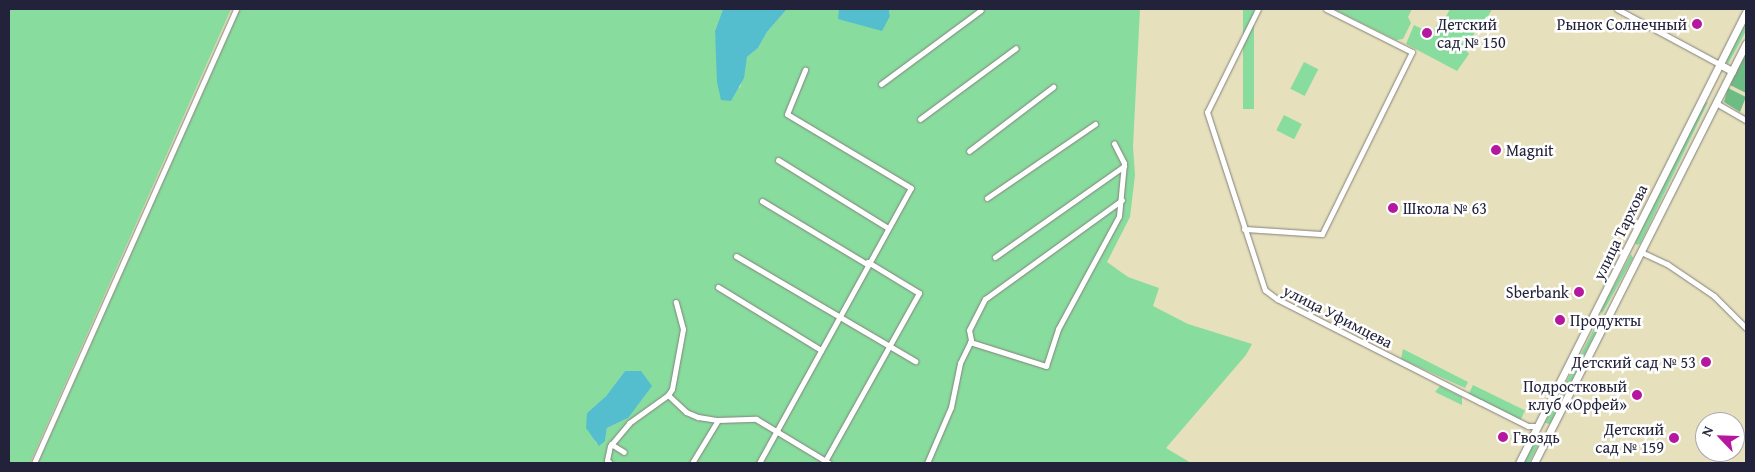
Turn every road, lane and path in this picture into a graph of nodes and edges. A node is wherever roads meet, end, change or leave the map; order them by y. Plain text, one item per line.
1 (236, 9) edge
2 (1258, 9) edge
3 (1326, 9) edge
4 (1617, 9) edge
5 (980, 10) dead end
6 (1746, 12) edge
7 (1746, 43) edge
8 (1016, 48) dead end
9 (1719, 64) junction
10 (805, 70) dead end
11 (1732, 71) junction
12 (881, 84) dead end
13 (1053, 87) dead end
14 (1703, 96) junction
15 (1716, 103) junction
16 (920, 119) dead end
17 (1746, 120) edge
18 (1095, 124) dead end
19 (1114, 143) dead end
20 (968, 151) dead end
21 (778, 160) dead end
22 (1124, 166) junction
23 (987, 198) dead end
24 (1122, 200) junction
25 (762, 201) dead end
26 (888, 228) junction
27 (1244, 230) junction
28 (1641, 252) junction
29 (736, 256) dead end
30 (995, 257) dead end
31 (868, 263) junction
32 (718, 287) dead end
33 (676, 302) dead end
34 (839, 316) junction
35 (1746, 328) edge
36 (970, 342) junction
37 (889, 346) junction
38 (821, 350) junction
39 (915, 361) dead end
40 (668, 395) junction
41 (718, 420) junction
42 (1538, 426) junction
43 (777, 431) junction
44 (1550, 432) junction
45 (612, 444) junction
46 (624, 452) dead end
47 (826, 462) edge
48 (34, 463) edge
49 (610, 463) edge
50 (692, 463) edge
51 (759, 463) edge
52 (927, 463) edge
53 (1518, 463) edge
54 (1534, 463) edge

1 - 48 street
2 - 27 street, улица Уфимцева
3 - 27 street
4 - 9 street
5 - 12 street
6 - 9 main road, улица Тархова
7 - 11 main road, улица Тархова
8 - 16 street
9 - 11 main road
9 - 14 main road, улица Тархова
10 - 26 street
11 - 15 main road, улица Тархова
13 - 20 street
14 - 15 main road
14 - 42 main road, улица Тархова
15 - 17 street
15 - 28 main road, улица Тархова
18 - 23 street
19 - 22 street
21 - 26 street
22 - 24 street
22 - 30 street
24 - 36 street
24 - 36 street
25 - 31 street
26 - 31 street
27 - 42 street, улица Уфимцева
28 - 35 street
28 - 44 main road, улица Тархова
29 - 34 street
31 - 34 street
31 - 37 street
32 - 38 street
33 - 40 street
34 - 37 street
34 - 38 street
36 - 52 street
37 - 39 street
37 - 47 street
38 - 43 street
40 - 41 street
40 - 45 street
41 - 43 street
41 - 50 street
42 - 44 main road
42 - 53 main road, улица Тархова
43 - 47 street
43 - 51 street
44 - 54 main road, улица Тархова
45 - 46 street
45 - 49 street

